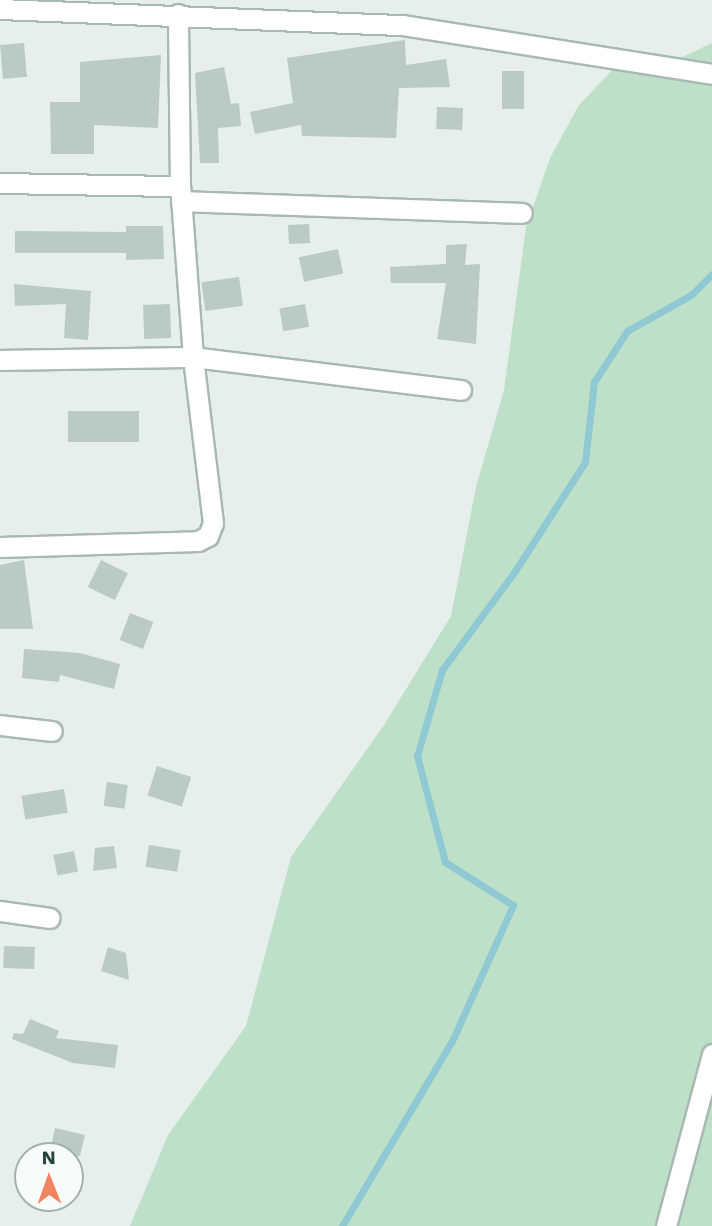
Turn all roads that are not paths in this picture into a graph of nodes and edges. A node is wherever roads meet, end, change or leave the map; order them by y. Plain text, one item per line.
1 (0, 9) edge
2 (178, 14) junction
3 (712, 74) edge
4 (0, 183) edge
5 (180, 194) junction
6 (522, 213) dead end
7 (193, 357) junction
8 (0, 360) edge
9 (461, 390) dead end
10 (0, 547) edge
11 (0, 726) edge
12 (52, 731) dead end
13 (0, 911) edge
14 (50, 918) dead end
15 (712, 1054) edge
16 (666, 1226) edge

1 - 2 street
2 - 3 street
2 - 5 street
4 - 5 street
5 - 6 street
5 - 7 street
7 - 8 street
7 - 9 street
7 - 10 street
11 - 12 street
13 - 14 street
15 - 16 street

